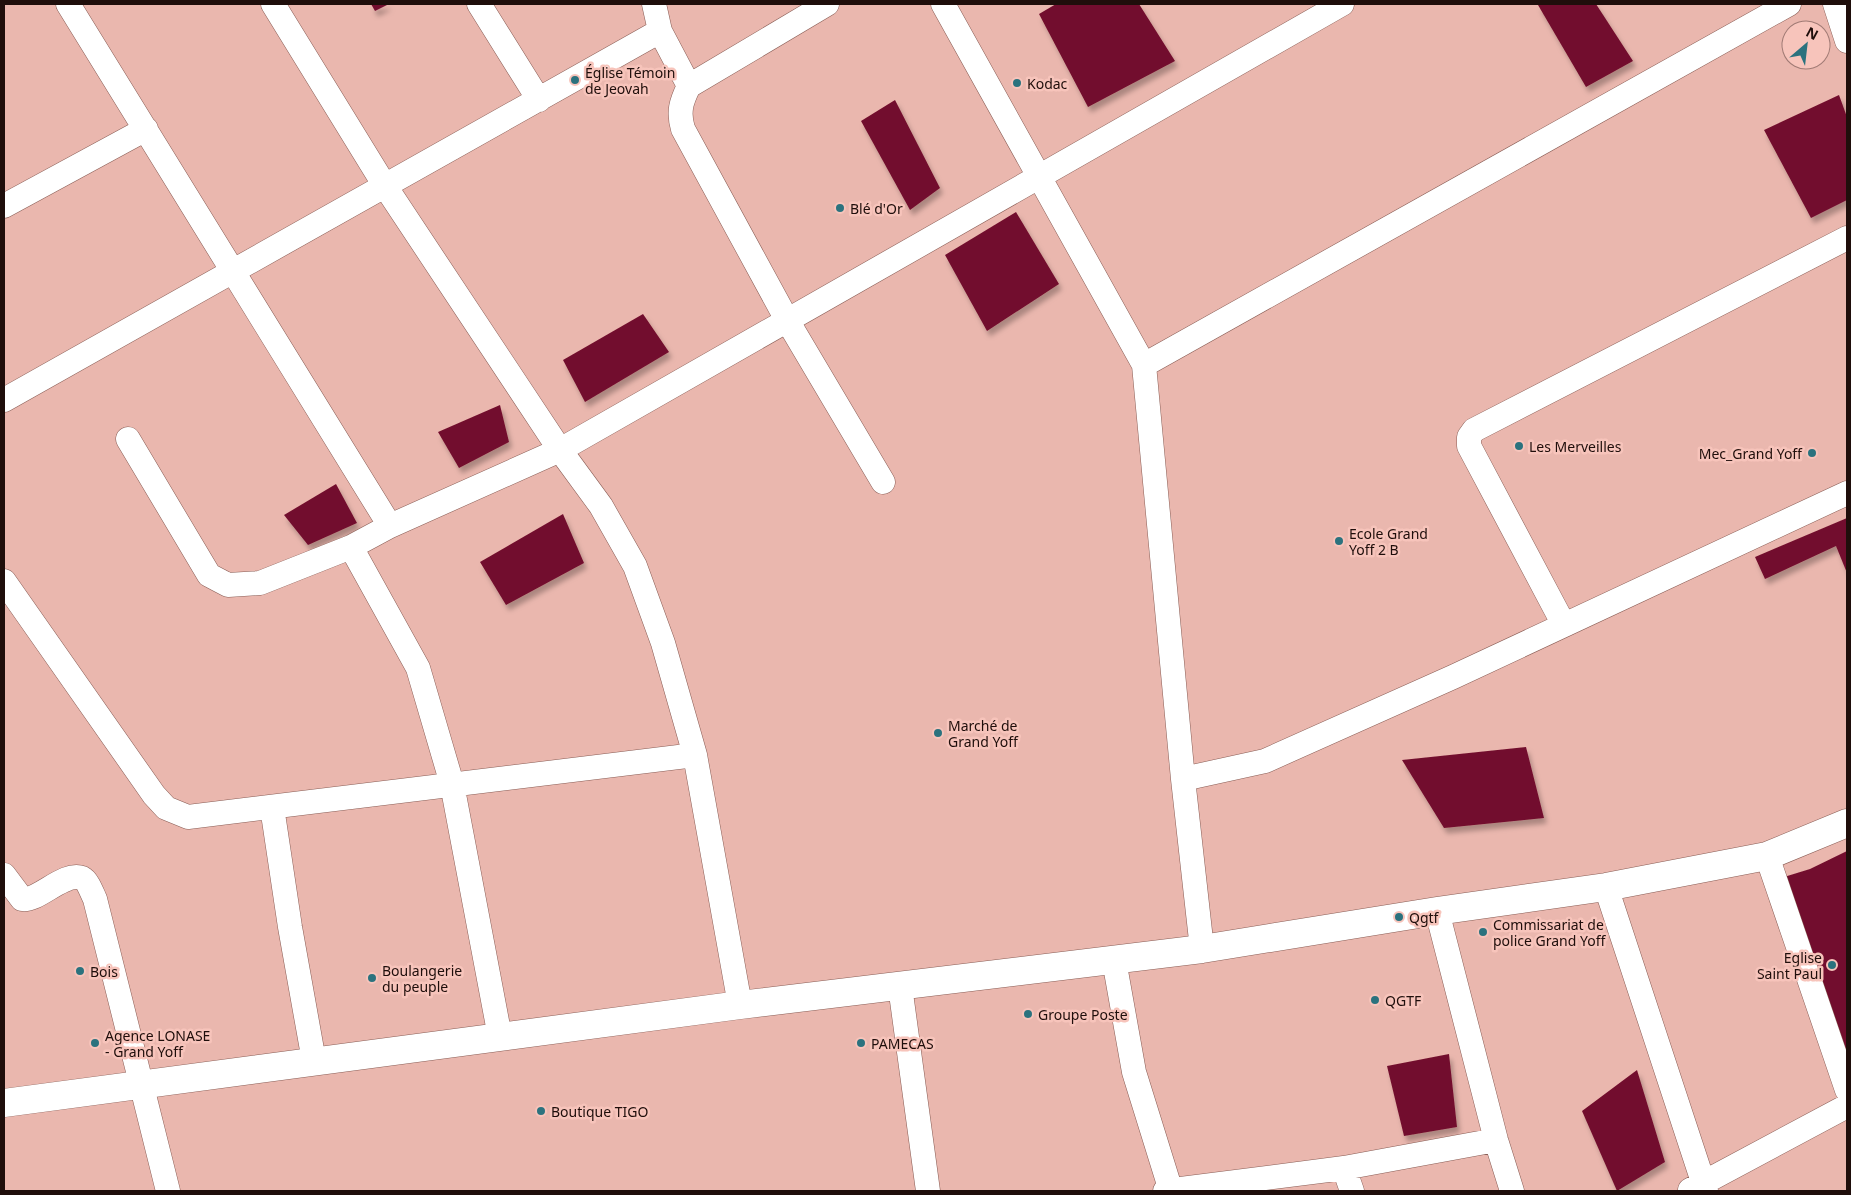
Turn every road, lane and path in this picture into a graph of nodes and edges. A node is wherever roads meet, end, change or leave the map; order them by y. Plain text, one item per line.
1 (68, 4) edge
2 (273, 4) edge
3 (479, 4) edge
4 (654, 4) edge
5 (827, 4) edge
6 (943, 4) edge
7 (1342, 4) edge
8 (1788, 4) edge
9 (1835, 4) edge
10 (660, 31) junction
11 (1847, 41) edge
12 (688, 86) junction
13 (538, 100) junction
14 (146, 129) junction
15 (1039, 176) junction
16 (385, 186) junction
17 (4, 206) edge
18 (1847, 238) edge
19 (234, 271) junction
20 (787, 320) junction
21 (1144, 365) junction
22 (4, 400) edge
23 (128, 439) dead end
24 (560, 450) junction
25 (883, 482) dead end
26 (1847, 493) edge
27 (390, 526) junction
28 (351, 547) junction
29 (4, 581) edge
30 (1564, 624) junction
31 (695, 754) junction
32 (1183, 779) junction
33 (452, 784) junction
34 (272, 807) junction
35 (1847, 823) edge
36 (1767, 856) junction
37 (4, 875) edge
38 (1606, 887) junction
39 (1436, 911) junction
40 (1202, 949) junction
41 (1114, 960) junction
42 (900, 986) junction
43 (740, 1005) junction
44 (500, 1037) junction
45 (314, 1061) junction
46 (140, 1085) junction
47 (1847, 1090) edge
48 (4, 1104) edge
49 (1847, 1106) edge
50 (1496, 1140) junction
51 (1344, 1168) junction
52 (1699, 1189) edge
53 (168, 1191) edge
54 (928, 1191) edge
55 (1169, 1191) edge
56 (1352, 1191) edge
57 (1512, 1191) edge

1 - 14 street
2 - 16 street
3 - 13 street
4 - 10 street
5 - 12 street
6 - 15 street
7 - 15 street
8 - 21 street
9 - 11 street
10 - 12 street
10 - 13 street
12 - 20 street
13 - 16 street
14 - 17 street
14 - 19 street
15 - 20 street
15 - 21 street
16 - 19 street
16 - 24 street
18 - 30 street
19 - 22 street
19 - 27 street
20 - 24 street
20 - 25 street
21 - 32 street
23 - 28 street
24 - 27 street
24 - 31 street
26 - 30 street
27 - 28 street
28 - 33 street
29 - 34 street
30 - 32 street
31 - 33 street
31 - 43 street
32 - 40 street
33 - 34 street
33 - 44 street
34 - 45 street
35 - 36 street
36 - 38 street
36 - 47 street
37 - 46 street
38 - 39 street
38 - 52 street
39 - 40 street
39 - 50 street
40 - 41 street
41 - 42 street
41 - 55 street
42 - 43 street
42 - 54 street
43 - 44 street
44 - 45 street
45 - 46 street
46 - 48 street
46 - 53 street
49 - 52 street
50 - 51 street
50 - 57 street
51 - 55 street
51 - 56 street

